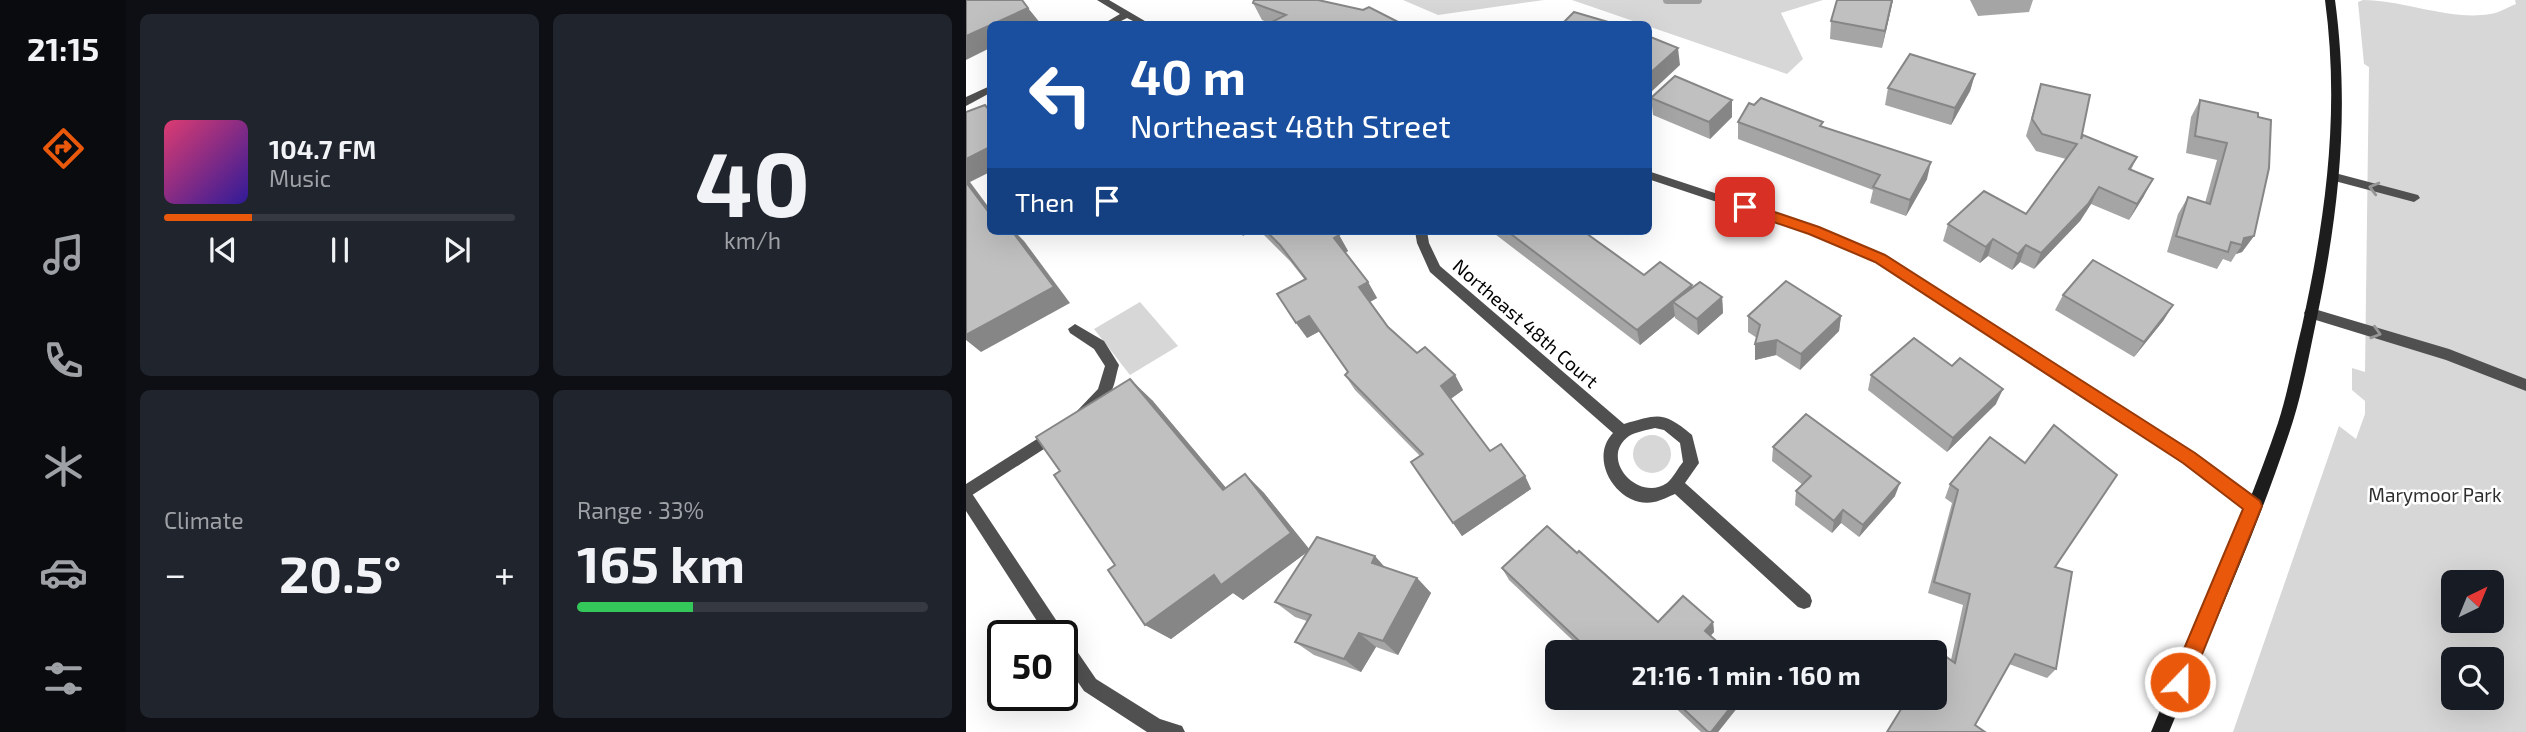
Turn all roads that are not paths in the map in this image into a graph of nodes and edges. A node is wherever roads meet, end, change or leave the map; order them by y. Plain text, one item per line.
1 (1102, 0) edge
2 (2330, 0) edge
3 (1125, 15) junction
4 (1114, 21) edge
5 (1138, 21) edge
6 (987, 91) edge
7 (966, 102) edge
8 (1652, 176) edge
9 (2334, 177) junction
10 (2414, 198) dead end
11 (1422, 235) edge
12 (2311, 313) junction
13 (1075, 329) dead end
14 (2526, 385) edge
15 (1623, 432) junction
16 (1676, 485) junction
17 (966, 492) edge
18 (966, 497) edge
19 (2253, 506) junction
20 (1804, 601) dead end
21 (1046, 620) edge
22 (1078, 667) edge
23 (1155, 730) edge
24 (1176, 732) edge
25 (2160, 732) edge

1 - 3 street
2 - 9 main road
3 - 4 street
3 - 5 street
6 - 7 street
8 - 19 street
10 -> 9 street
9 - 12 main road
11 - 15 street, Northeast 48th Court
12 -> 14 street
12 - 19 main road
13 - 17 street
15 - 16 street
15 - 16 street
16 - 20 street
18 - 21 street
19 - 25 main road
22 - 23 street
23 - 24 street

